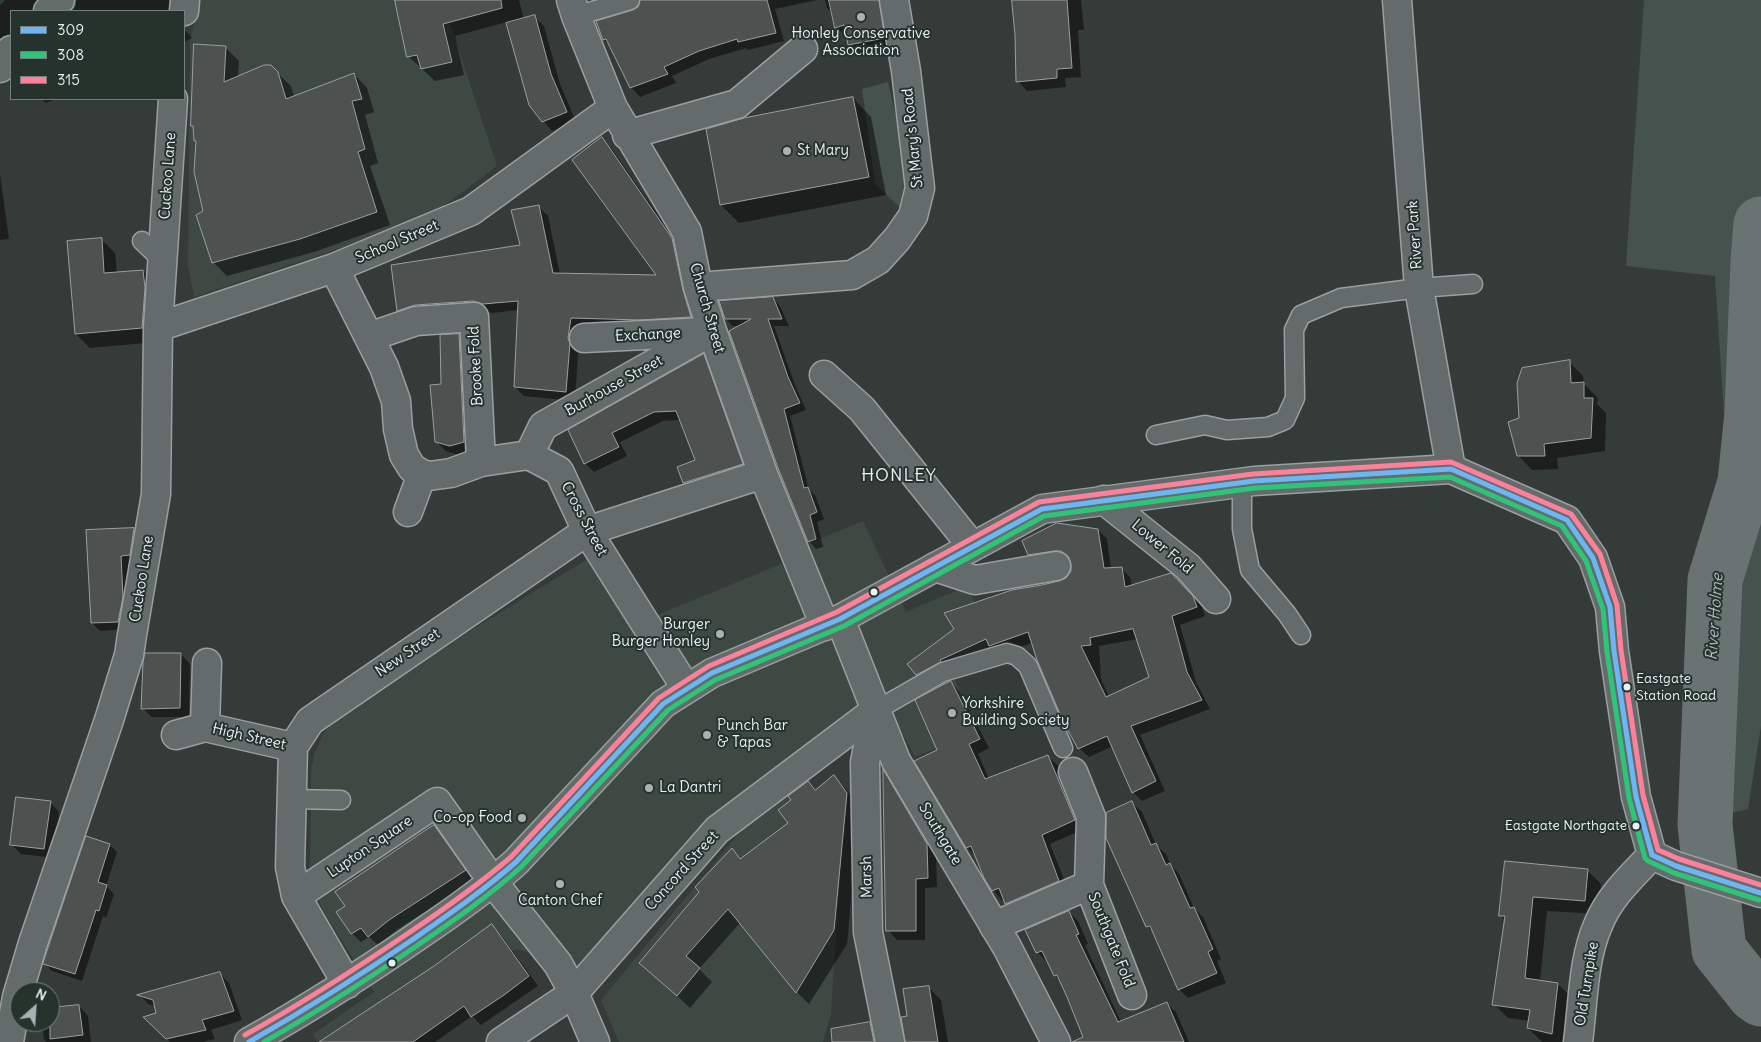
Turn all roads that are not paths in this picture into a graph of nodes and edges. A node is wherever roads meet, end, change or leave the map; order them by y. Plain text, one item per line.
1 (60, 0) edge
2 (630, 0) edge
3 (894, 0) edge
4 (1397, 0) edge
5 (573, 8) edge
6 (49, 10) edge
7 (803, 49) dead end
8 (10, 52) edge
9 (0, 68) edge
10 (173, 100) edge
11 (612, 108) junction
12 (627, 134) junction
13 (142, 242) dead end
14 (162, 260) junction
15 (334, 268) junction
16 (1473, 284) dead end
17 (698, 288) junction
18 (1420, 288) junction
19 (158, 327) junction
20 (712, 331) junction
21 (369, 337) junction
22 (584, 338) dead end
23 (824, 375) dead end
24 (1156, 435) dead end
25 (529, 455) junction
26 (482, 462) junction
27 (1451, 469) junction
28 (422, 474) junction
29 (763, 474) junction
30 (1242, 483) junction
31 (1104, 500) junction
32 (408, 512) dead end
33 (587, 530) junction
34 (972, 546) junction
35 (1056, 566) dead end
36 (935, 567) junction
37 (1216, 599) dead end
38 (832, 623) junction
39 (1301, 635) dead end
40 (207, 663) dead end
41 (686, 688) junction
42 (875, 711) junction
43 (204, 727) junction
44 (176, 735) dead end
45 (293, 747) junction
46 (1068, 760) joint
47 (292, 799) junction
48 (341, 800) dead end
49 (1664, 861) junction
50 (493, 882) junction
51 (1089, 885) junction
52 (1755, 891) edge
53 (296, 896) junction
54 (994, 926) junction
55 (347, 984) junction
56 (574, 993) junction
57 (1132, 995) dead end
58 (9, 1042) edge
59 (249, 1042) edge
60 (501, 1042) edge
61 (595, 1042) edge
62 (890, 1042) edge
63 (1056, 1042) edge
64 (1578, 1042) edge

1 - 6 street
2 - 5 lane
3 - 17 street, St Mary's Road
4 - 18 street, River Park
5 - 11 street, Church Street
7 - 12 street
8 - 9 street
10 - 14 street, Cuckoo Lane
11 - 12 street, Church Street
11 - 15 street, School Street
12 - 17 street, Church Street
13 - 14 lane
14 - 19 street, Cuckoo Lane
15 - 19 street, School Street
15 - 21 street
16 - 18 lane
17 - 20 street, Church Street
18 - 24 lane
18 - 27 street, River Park
19 - 58 street, Cuckoo Lane
20 - 22 street, Exchange
20 - 25 street, Burhouse Street
20 - 29 street, Church Street
21 - 26 street, Brooke Fold
21 - 28 street
23 - 34 street
25 - 26 street
25 - 33 street, Cross Street
26 - 28 street
27 - 30 street
27 - 49 street
28 - 32 street
29 - 33 street, New Street
29 - 38 street, Church Street
30 - 31 street
30 - 39 lane
31 - 34 street
31 - 37 street, Lower Fold
33 - 41 street, Cross Street
33 - 45 street, New Street
34 - 36 street
35 - 36 street
36 - 38 street
38 - 41 street
38 - 42 street, Southgate
40 - 43 street, High Street
41 - 50 street
42 - 46 lane
42 - 54 street, Southgate
42 - 56 street, Concord Street
42 - 62 street, Marsh
43 - 44 street, High Street
43 - 45 street, High Street
45 - 47 street
46 - 51 street, Southgate Fold
47 - 48 lane
47 - 53 street
49 - 52 street
49 - 64 street, Old Turnpike
50 - 53 street, Lupton Square
50 - 55 street
50 - 56 street
51 - 54 street, Southgate Fold
51 - 57 street, Southgate Fold
53 - 55 street
54 - 63 street, Southgate
55 - 59 street
56 - 60 street, Concord Street
56 - 61 street

